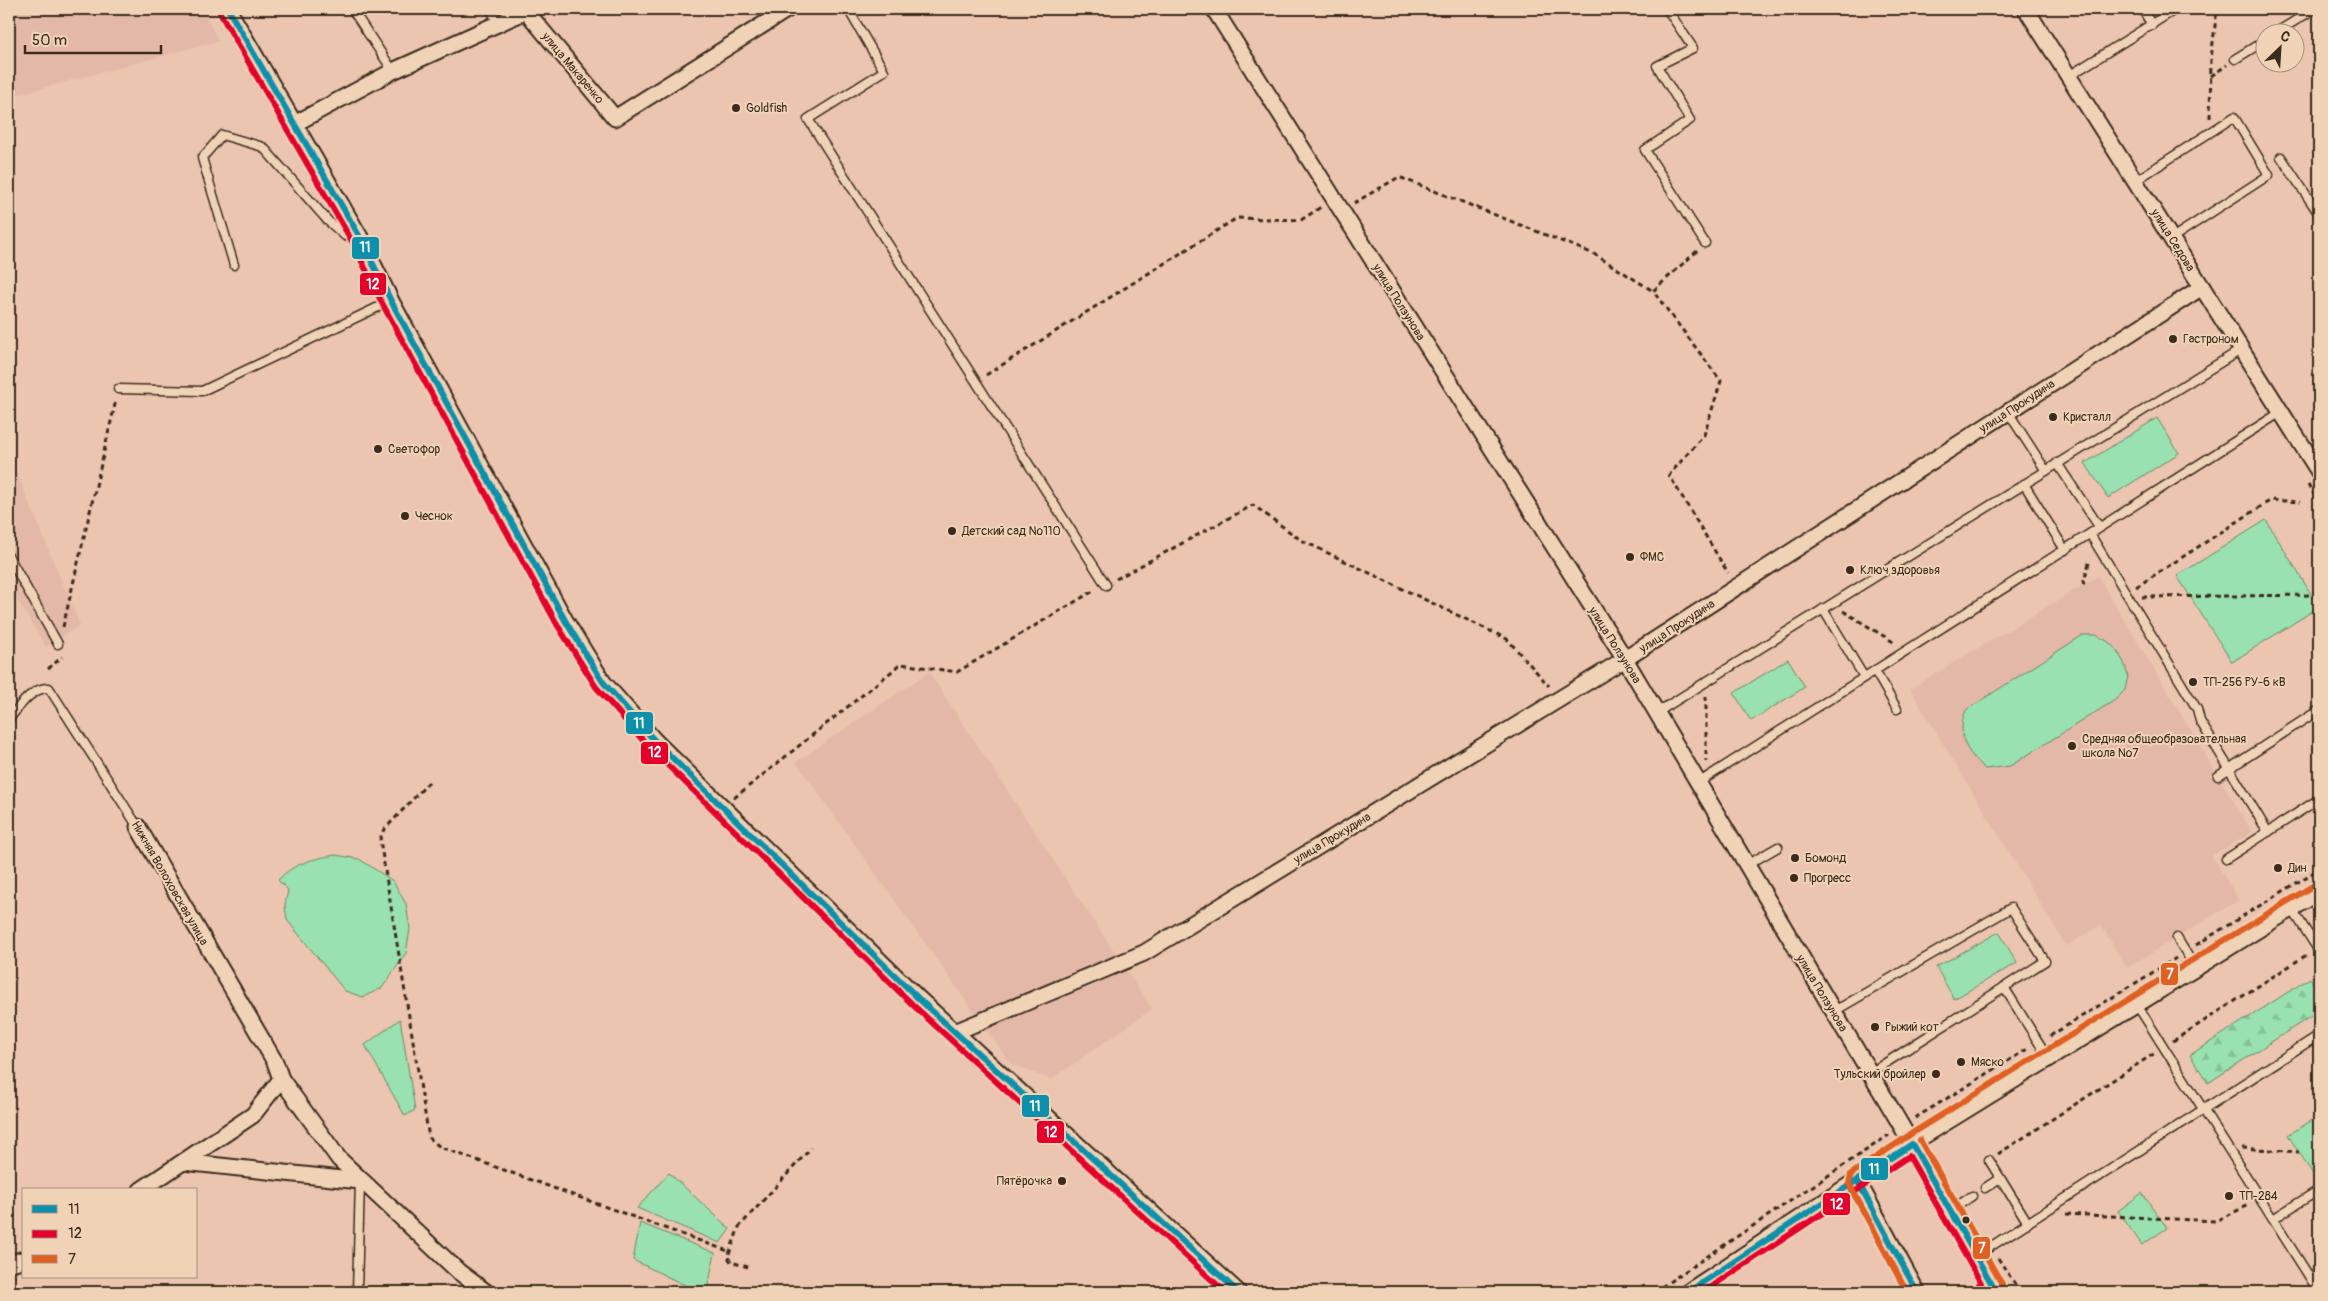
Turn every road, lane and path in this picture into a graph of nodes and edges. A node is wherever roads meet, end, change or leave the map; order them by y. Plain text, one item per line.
1 (228, 9) edge
2 (352, 9) edge
3 (490, 9) edge
4 (788, 9) edge
5 (848, 9) edge
6 (1214, 9) edge
7 (1667, 9) edge
8 (2026, 9) edge
9 (2142, 9) edge
10 (2176, 9) edge
11 (2217, 9) edge
12 (2314, 9) edge
13 (499, 22) junction
14 (2293, 22) edge
15 (2152, 24) junction
16 (2256, 46) edge
17 (2235, 59) joint
18 (393, 71) junction
19 (2069, 76) junction
20 (2211, 76) junction
21 (296, 123) junction
22 (2210, 132) junction
23 (2281, 156) dead end
24 (2135, 181) junction
25 (1338, 205) junction
26 (2319, 214) edge
27 (2172, 238) junction
28 (362, 239) junction
29 (1705, 243) joint
30 (234, 265) dead end
31 (2202, 287) junction
32 (1653, 291) junction
33 (391, 301) junction
34 (2242, 349) junction
35 (976, 381) junction
36 (118, 389) joint
37 (2008, 412) junction
38 (2282, 412) junction
39 (2058, 464) junction
40 (2046, 471) junction
41 (2319, 472) edge
42 (2024, 484) junction
43 (2300, 502) dead end
44 (2100, 528) junction
45 (2092, 538) junction
46 (2065, 550) junction
47 (9, 557) edge
48 (1106, 584) junction
49 (2083, 585) dead end
50 (1736, 588) junction
51 (2319, 595) edge
52 (2129, 597) junction
53 (1831, 604) junction
54 (1823, 609) junction
55 (58, 644) junction
56 (1907, 650) junction
57 (1625, 659) junction
58 (48, 669) dead end
59 (1875, 671) junction
60 (1864, 677) junction
61 (1705, 682) junction
62 (1560, 699) junction
63 (1898, 709) dead end
64 (2319, 710) edge
65 (1656, 713) junction
66 (9, 718) edge
67 (2228, 769) junction
68 (2218, 776) dead end
69 (1702, 780) junction
70 (429, 782) dead end
71 (2319, 801) edge
72 (722, 808) junction
73 (138, 827) joint
74 (2268, 832) junction
75 (1778, 846) dead end
76 (2226, 859) dead end
77 (1747, 865) junction
78 (2319, 869) edge
79 (2319, 892) edge
80 (2292, 909) junction
81 (2177, 938) dead end
82 (2319, 951) edge
83 (2185, 952) junction
84 (2196, 968) junction
85 (2004, 987) junction
86 (2137, 1005) junction
87 (1834, 1012) junction
88 (955, 1032) junction
89 (2319, 1035) edge
90 (2038, 1043) junction
91 (2048, 1059) junction
92 (1870, 1073) junction
93 (281, 1079) junction
94 (2203, 1110) junction
95 (1902, 1127) junction
96 (1912, 1144) junction
97 (2226, 1146) junction
98 (811, 1148) dead end
99 (2299, 1152) dead end
100 (1990, 1160) dead end
101 (183, 1162) junction
102 (2000, 1178) junction
103 (1857, 1180) junction
104 (360, 1181) junction
105 (144, 1188) edge
106 (1985, 1188) dead end
107 (2319, 1190) edge
108 (1972, 1196) dead end
109 (2261, 1200) junction
110 (1950, 1211) junction
111 (2043, 1213) junction
112 (2273, 1219) junction
113 (2028, 1223) junction
114 (728, 1251) junction
115 (1976, 1256) junction
116 (22, 1261) edge
117 (9, 1264) edge
118 (748, 1267) dead end
119 (1991, 1291) edge
120 (357, 1292) edge
121 (486, 1292) edge
122 (1238, 1292) edge
123 (1654, 1292) edge
124 (1688, 1292) edge
125 (1917, 1292) edge
126 (2319, 1292) edge

1 - 21 street
2 - 18 lane
3 - 13 lane
4 - 13 street, улица Макаренко
5 - 35 lane
6 - 25 street, улица Ползунова
7 - 29 lane
8 - 19 street, улица Седова
9 - 15 lane
10 - 15 lane
11 - 20 path
12 - 14 lane
13 - 18 street, улица Макаренко
15 - 19 lane
16 - 17 lane
17 - 20 path
18 - 21 street, улица Макаренко
19 - 24 street, улица Седова
20 - 22 path
21 - 28 street
22 - 24 lane
22 - 27 lane
23 - 26 lane
24 - 27 street, улица Седова
25 - 32 path
25 - 35 path
25 - 57 street, улица Ползунова
27 - 31 street, улица Седова
28 - 30 lane
28 - 33 street
29 - 32 path
31 - 34 street, улица Седова
31 - 37 street, улица Прокудина
32 - 50 path
33 - 36 lane
33 - 72 street
34 - 38 street, улица Седова
34 - 39 lane
35 - 48 lane
36 - 55 path
37 - 40 lane
37 - 50 street, улица Прокудина
38 - 41 street, улица Седова
38 - 44 lane
39 - 40 lane
39 - 44 lane
40 - 42 lane
42 - 46 lane
42 - 53 lane
43 - 52 path
44 - 45 lane
45 - 46 lane
45 - 49 path
45 - 52 lane
46 - 56 lane
47 - 55 lane
48 - 62 path
48 - 72 path
50 - 57 street, улица Прокудина
51 - 52 path
52 - 67 lane
53 - 54 lane
53 - 56 path
54 - 60 lane
54 - 61 lane
55 - 58 path
56 - 59 lane
57 - 62 street, улица Прокудина
57 - 65 street, улица Ползунова
59 - 60 lane
59 - 63 lane
60 - 69 lane
61 - 65 lane
61 - 69 path
62 - 88 street, улица Прокудина
64 - 67 lane
65 - 69 street, улица Ползунова
66 - 73 lane, Нижняя Волоховская улица
67 - 68 lane
67 - 74 lane
69 - 77 street, улица Ползунова
70 - 114 path
71 - 74 lane
72 - 88 street
73 - 93 street, Нижняя Волоховская улица
74 - 76 lane
75 - 77 lane
77 - 87 street, улица Ползунова
78 - 83 path
79 - 80 street
80 - 82 lane
80 - 84 street
81 - 83 lane
83 - 84 lane
83 - 90 path
84 - 86 street
85 - 87 lane
85 - 90 lane
85 - 92 lane
86 - 91 street
86 - 94 lane
87 - 92 street, улица Ползунова
88 - 122 street
89 - 94 lane
90 - 91 lane
90 - 95 path
91 - 96 street
92 - 95 street, улица Ползунова
93 - 101 street
93 - 104 street, Нижняя Волоховская улица
94 - 97 lane
94 - 111 lane
95 - 96 street, улица Ползунова
95 - 123 path
96 - 103 street
96 - 110 street, улица Ползунова
97 - 99 path
97 - 109 lane
98 - 114 path
100 - 102 lane
101 - 104 street
101 - 105 street
102 - 106 lane
102 - 113 lane
103 - 124 street
103 - 125 street
104 - 120 lane
104 - 121 street, Нижняя Волоховская улица
107 - 112 lane
108 - 110 lane
109 - 111 path
109 - 112 lane
110 - 115 street, улица Ползунова
111 - 113 lane
112 - 126 lane
113 - 115 lane
114 - 118 path
115 - 119 street, улица Ползунова
116 - 117 street

